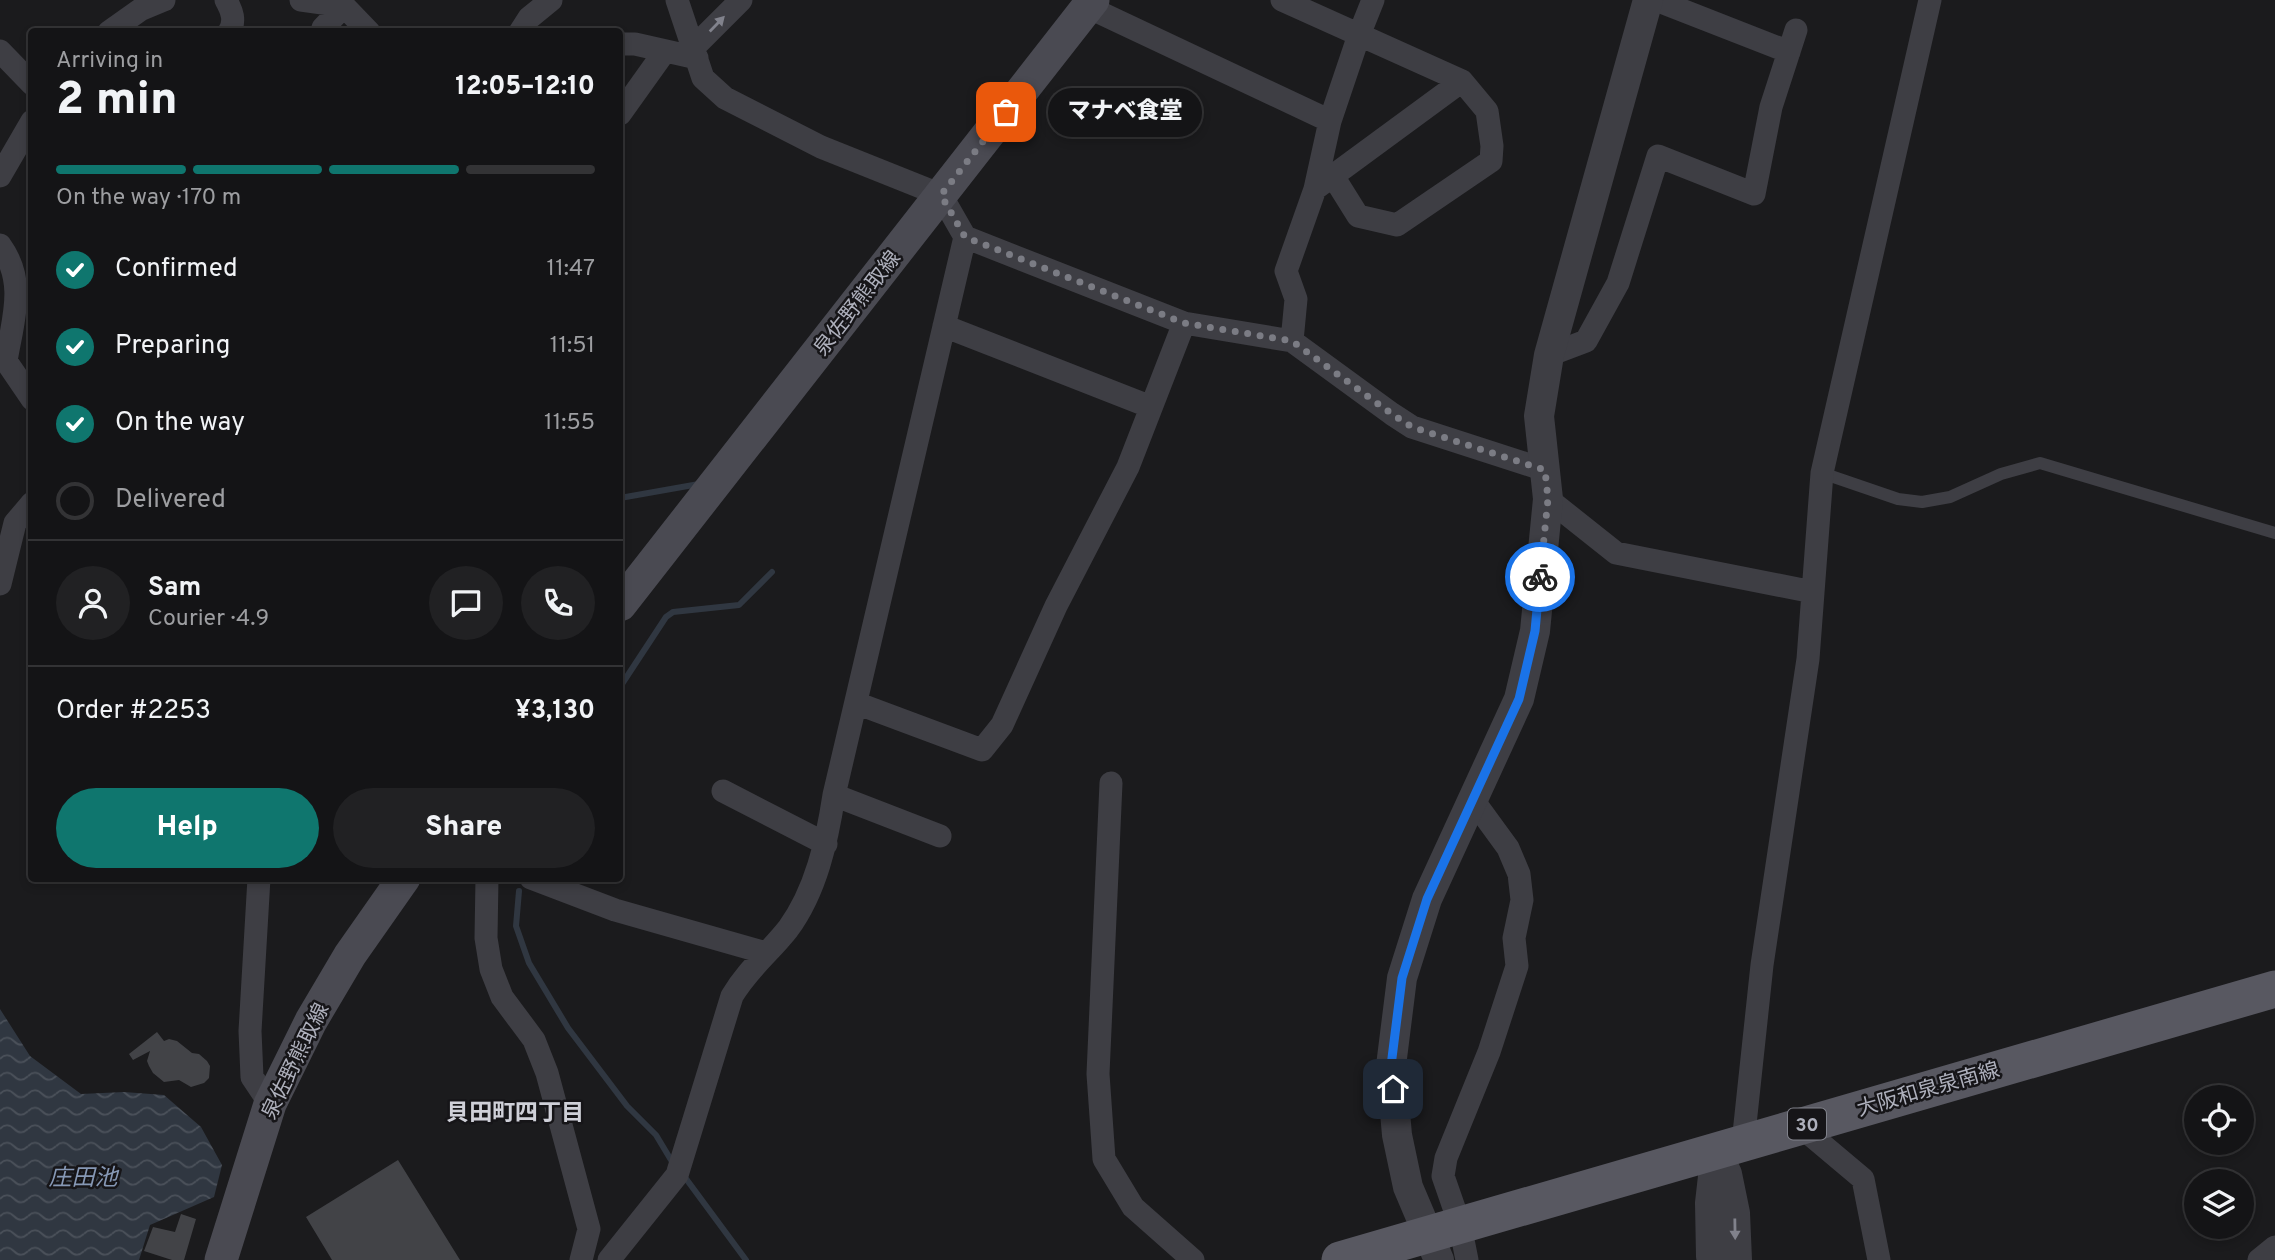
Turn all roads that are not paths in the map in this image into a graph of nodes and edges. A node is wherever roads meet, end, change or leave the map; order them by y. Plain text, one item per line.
1 (164, 0) edge
2 (226, 0) edge
3 (301, 0) edge
4 (551, 0) edge
5 (677, 0) edge
6 (741, 0) edge
7 (1282, 0) edge
8 (1374, 0) edge
9 (1648, 0) edge
10 (1656, 0) edge
11 (1930, 0) edge
12 (1091, 4) edge
13 (344, 6) junction
14 (115, 28) edge
15 (231, 28) edge
16 (323, 28) edge
17 (365, 28) edge
18 (523, 28) edge
19 (1359, 35) junction
20 (623, 44) edge
21 (0, 51) edge
22 (665, 51) junction
23 (695, 53) junction
24 (28, 80) edge
25 (1462, 81) junction
26 (623, 110) edge
27 (1330, 121) junction
28 (28, 128) edge
29 (0, 176) edge
30 (1324, 183) junction
31 (941, 195) junction
32 (965, 237) junction
33 (0, 245) edge
34 (1184, 323) junction
35 (944, 326) junction
36 (1292, 341) junction
37 (1549, 355) junction
38 (3, 361) edge
39 (28, 394) edge
40 (1151, 407) junction
41 (1822, 473) junction
42 (1546, 485) junction
43 (28, 508) edge
44 (2275, 534) edge
45 (0, 584) edge
46 (1813, 592) junction
47 (623, 601) edge
48 (856, 703) junction
49 (1111, 783) dead end
50 (723, 791) dead end
51 (834, 795) junction
52 (1473, 800) junction
53 (940, 836) dead end
54 (827, 844) junction
55 (259, 882) edge
56 (401, 882) edge
57 (487, 882) edge
58 (542, 882) edge
59 (766, 953) junction
60 (2275, 989) edge
61 (270, 1104) junction
62 (1800, 1126) junction
63 (1730, 1147) junction
64 (1442, 1239) edge
65 (2275, 1247) edge
66 (221, 1260) edge
67 (581, 1260) edge
68 (609, 1260) edge
69 (1193, 1260) edge
70 (1340, 1260) edge
71 (1467, 1260) edge
72 (1714, 1260) edge
73 (1737, 1260) edge
74 (1879, 1260) edge
75 (2259, 1260) edge

1 - 14 street
2 - 15 street
3 - 13 street
4 - 18 street
5 - 23 street
23 -> 6 street
7 - 19 street
8 - 19 street
9 - 37 street
10 - 37 street
11 - 41 street
12 - 27 street
12 - 31 main road, 泉佐野熊取線
13 - 16 street
13 - 17 street
19 - 25 street
19 - 27 street
20 - 22 street
21 - 24 street
22 - 23 street
22 - 26 street
23 - 31 street
25 - 30 street
25 - 30 street
27 - 30 street
28 - 29 street
30 - 36 street
31 - 32 street
31 - 47 main road, 泉佐野熊取線
32 - 34 street
32 - 35 street
33 - 38 street
34 - 36 street
34 - 40 street
35 - 40 street
35 - 48 street
36 - 42 street
37 - 42 street
38 - 39 street
40 - 48 street
41 - 44 lane
41 - 46 street
42 - 46 street
42 - 52 street
43 - 45 street
46 - 63 street
48 - 51 street
49 - 69 street
50 - 54 street
51 - 53 street
51 - 54 street
52 - 64 street
52 - 64 street
54 - 59 street
55 - 61 street
56 - 61 main road, 泉佐野熊取線
57 - 67 street
58 - 59 street
59 - 68 street
60 - 62 main road, 大阪和泉泉南線 / 30
61 - 66 main road, 泉佐野熊取線
62 - 63 main road, 大阪和泉泉南線 / 30
62 - 74 street
63 - 64 main road, 大阪和泉泉南線 / 30
63 - 72 street
63 -> 73 street
64 - 70 main road, 大阪和泉泉南線 / 30
64 - 71 street
65 - 75 street

